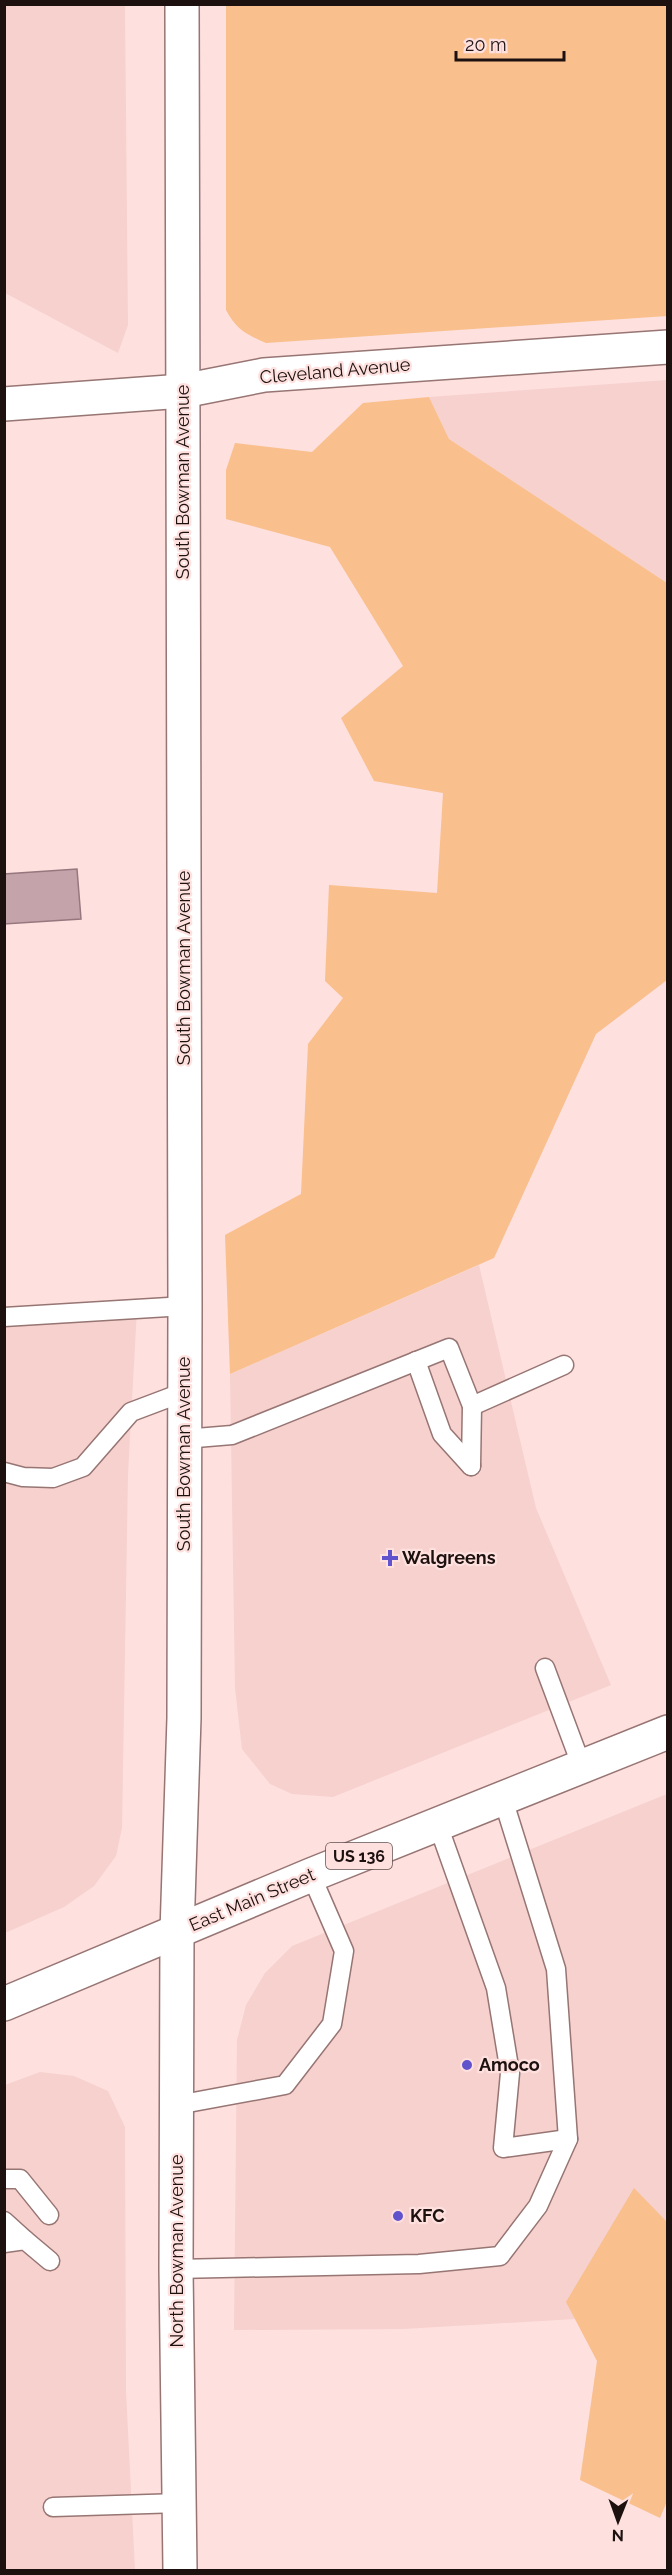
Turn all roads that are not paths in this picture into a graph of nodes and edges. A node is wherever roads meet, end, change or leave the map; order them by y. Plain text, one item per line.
1 (182, 4) edge
2 (668, 347) edge
3 (183, 391) junction
4 (4, 404) edge
5 (185, 1306) junction
6 (4, 1317) edge
7 (416, 1361) junction
8 (564, 1365) dead end
9 (184, 1392) junction
10 (472, 1406) junction
11 (184, 1439) junction
12 (4, 1472) edge
13 (545, 1668) dead end
14 (668, 1732) edge
15 (582, 1767) junction
16 (502, 1799) junction
17 (438, 1825) junction
18 (311, 1875) junction
19 (177, 1932) junction
20 (4, 2004) edge
21 (177, 2105) junction
22 (568, 2139) junction
23 (4, 2179) edge
24 (49, 2215) dead end
25 (4, 2221) edge
26 (25, 2240) junction
27 (4, 2243) edge
28 (50, 2261) dead end
29 (176, 2269) junction
30 (180, 2504) junction
31 (53, 2507) dead end
32 (180, 2571) edge

1 - 3 main road, South Bowman Avenue
2 - 3 main road, Cleveland Avenue
3 - 4 main road, Cleveland Avenue
3 - 5 main road, South Bowman Avenue
5 - 6 lane
5 - 9 main road, South Bowman Avenue
7 - 10 lane
7 - 10 lane
7 - 11 lane
8 - 10 lane
9 - 11 main road, South Bowman Avenue
9 - 12 lane
11 - 19 main road, South Bowman Avenue
13 - 15 lane
14 - 15 main road, East Main Street / US 136
15 - 16 main road, East Main Street / US 136
16 - 17 main road, East Main Street / US 136
16 - 22 lane
17 - 18 main road, East Main Street / US 136
17 - 22 lane
18 - 19 main road, East Main Street / US 136
18 - 21 lane
19 - 20 main road, East Main Street / US 136
19 - 21 main road, North Bowman Avenue
21 - 29 main road, North Bowman Avenue
22 - 29 lane
23 - 24 lane
25 - 26 lane
26 - 27 lane
26 - 28 lane
29 - 30 main road, North Bowman Avenue
30 - 31 lane
30 - 32 main road, North Bowman Avenue

